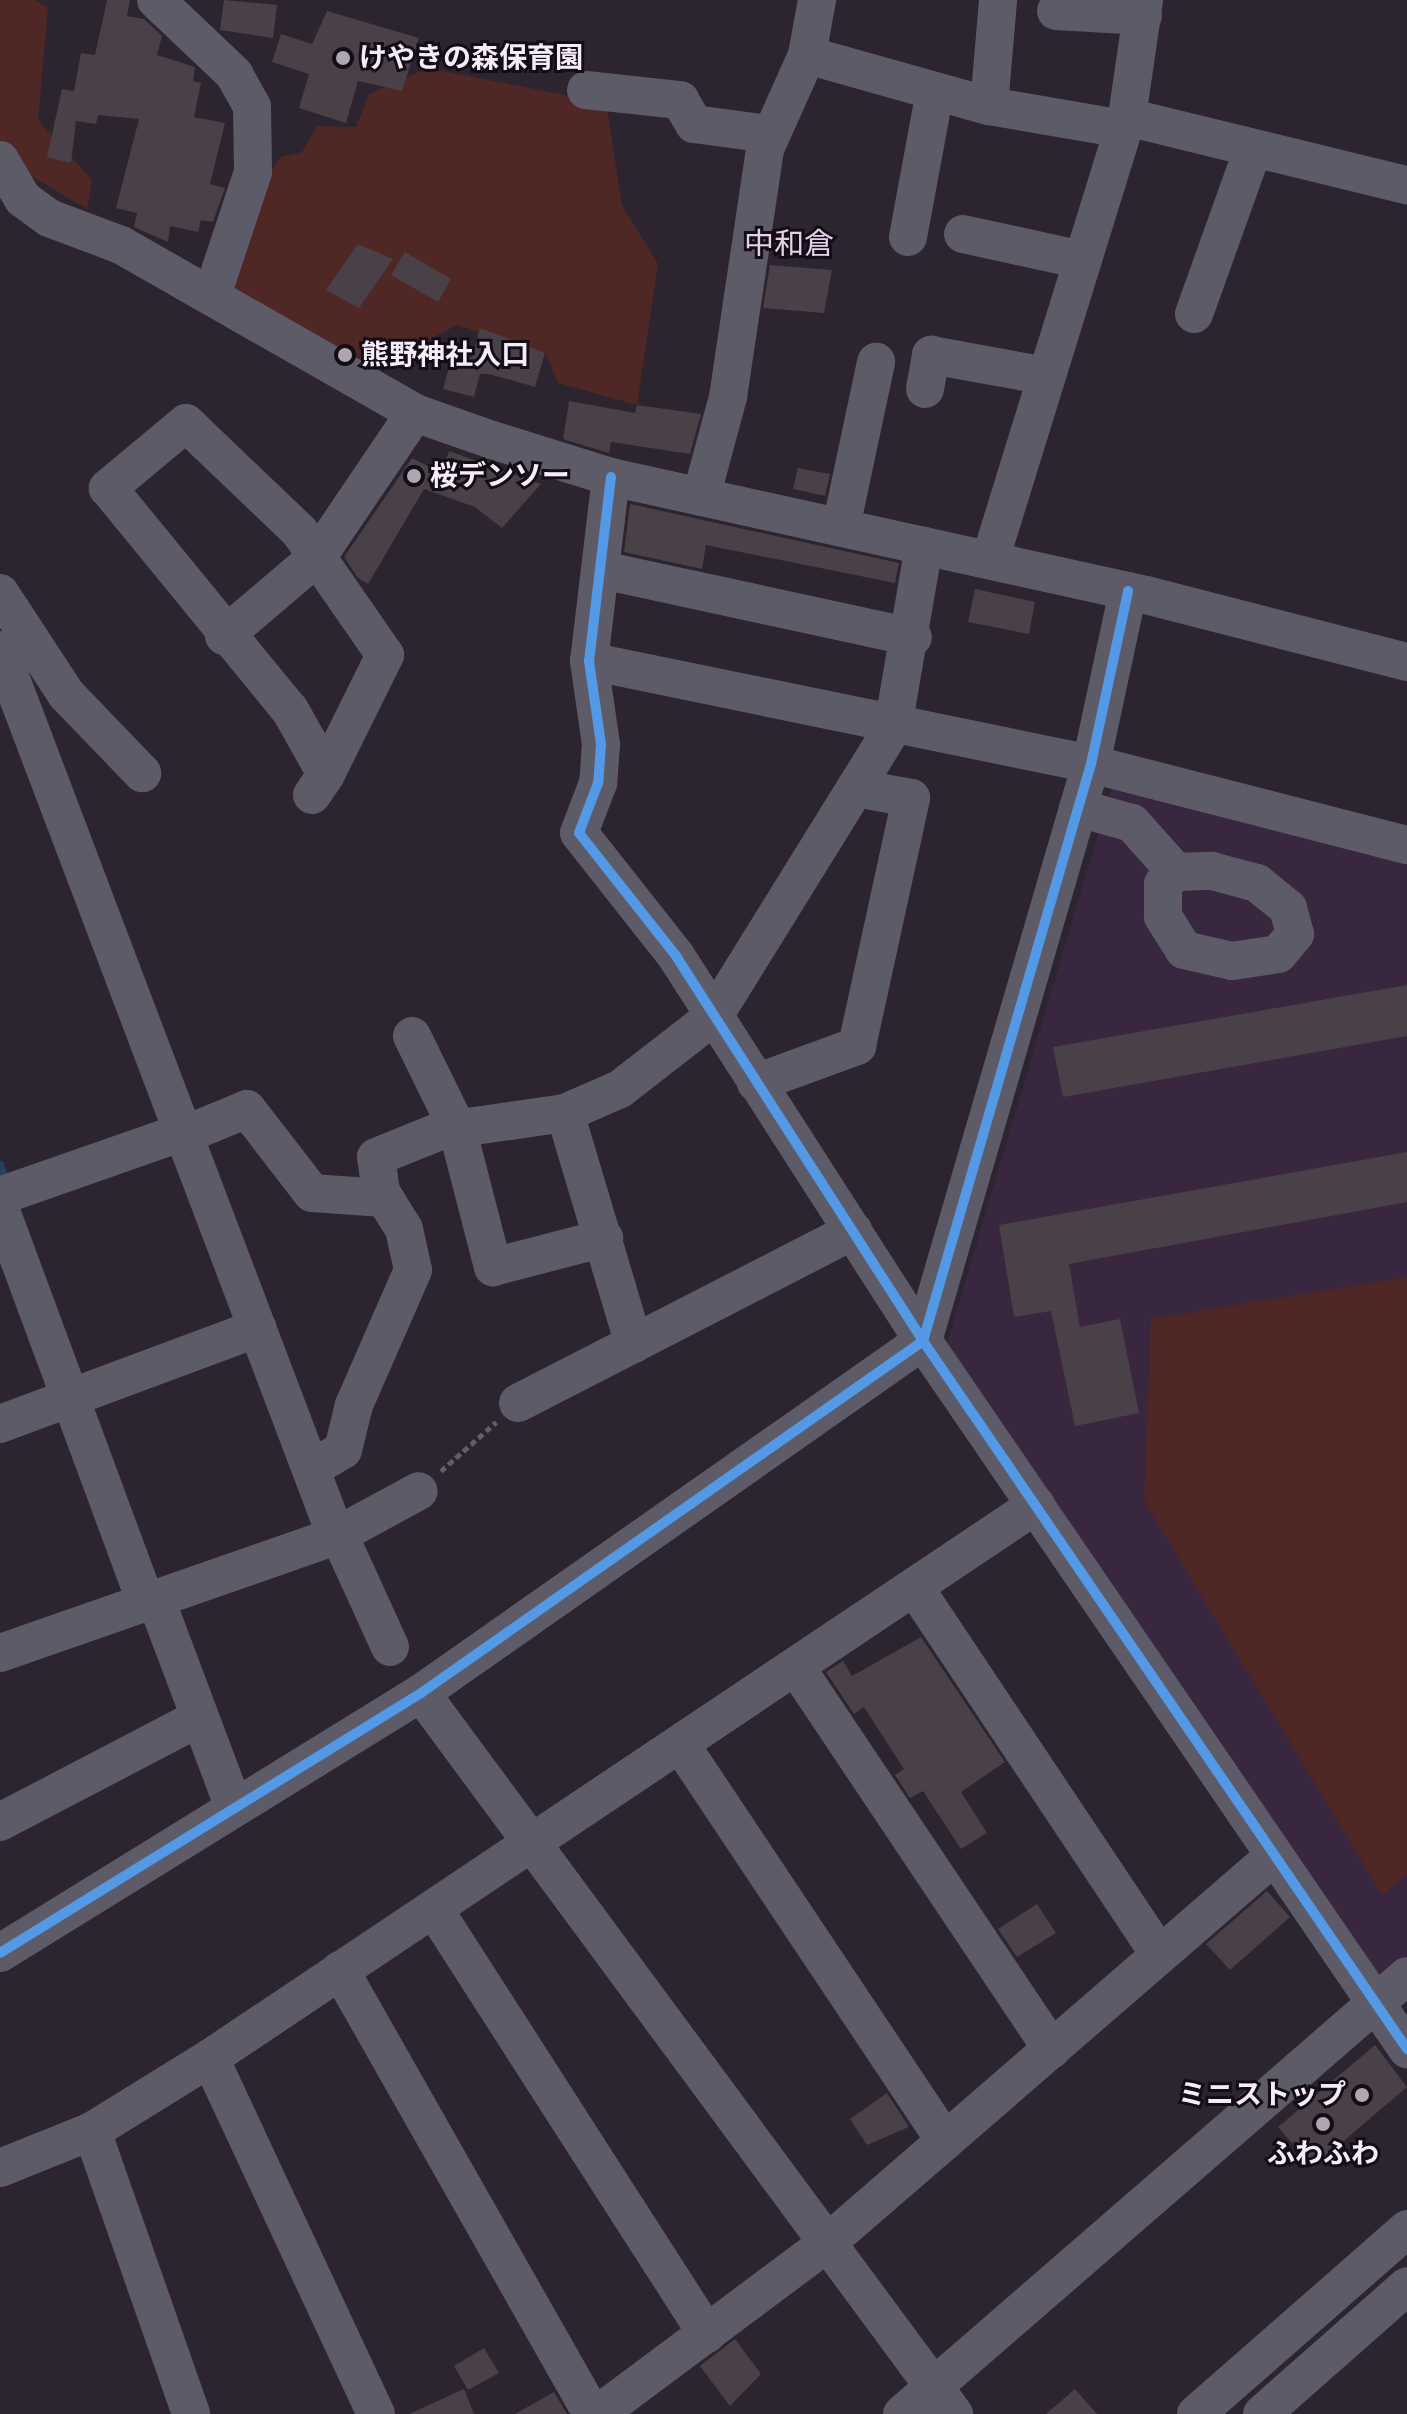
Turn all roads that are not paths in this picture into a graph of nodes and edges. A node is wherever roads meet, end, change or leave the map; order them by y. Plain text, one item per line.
1 (156, 0) edge
2 (817, 0) edge
3 (998, 0) edge
4 (1144, 8) edge
5 (1056, 11) dead end
6 (807, 55) junction
7 (586, 90) dead end
8 (935, 92) junction
9 (989, 106) junction
10 (1125, 123) junction
11 (769, 134) junction
12 (1253, 149) junction
13 (0, 160) edge
14 (1407, 185) edge
15 (963, 234) dead end
16 (908, 237) dead end
17 (1082, 260) junction
18 (212, 295) junction
19 (1194, 314) dead end
20 (876, 362) dead end
21 (1046, 376) junction
22 (925, 389) dead end
23 (415, 413) junction
24 (611, 477) junction
25 (701, 497) junction
26 (841, 527) junction
27 (924, 546) junction
28 (318, 556) junction
29 (990, 560) junction
30 (602, 570) junction
31 (1128, 591) junction
32 (0, 593) edge
33 (224, 636) junction
34 (913, 637) junction
35 (0, 650) edge
36 (589, 661) junction
37 (1407, 662) edge
38 (893, 727) junction
39 (15, 734) edge
40 (1091, 764) junction
41 (142, 773) dead end
42 (856, 788) junction
43 (1078, 808) junction
44 (1407, 845) edge
45 (1176, 872) dead end
46 (714, 1016) junction
47 (412, 1036) dead end
48 (756, 1083) junction
49 (565, 1113) junction
50 (457, 1128) junction
51 (183, 1134) junction
52 (0, 1196) edge
53 (384, 1198) junction
54 (0, 1208) edge
55 (853, 1231) junction
56 (604, 1238) junction
57 (258, 1328) junction
58 (923, 1341) junction
59 (634, 1344) junction
60 (71, 1398) junction
61 (518, 1403) road end
62 (0, 1424) edge
63 (311, 1469) junction
64 (419, 1491) road end
65 (1036, 1505) junction
66 (337, 1536) junction
67 (915, 1588) junction
68 (151, 1602) junction
69 (390, 1647) dead end
70 (0, 1653) edge
71 (796, 1667) junction
72 (421, 1693) junction
73 (199, 1718) junction
74 (681, 1745) junction
75 (234, 1808) junction
76 (0, 1822) edge
77 (531, 1842) junction
78 (1273, 1857) junction
79 (434, 1909) junction
80 (0, 1953) edge
81 (1160, 1955) junction
82 (340, 1970) junction
83 (1407, 1976) edge
84 (1372, 2006) junction
85 (1052, 2049) junction
86 (1407, 2049) edge
87 (210, 2058) junction
88 (92, 2131) junction
89 (945, 2141) junction
90 (0, 2168) edge
91 (1407, 2229) edge
92 (826, 2244) junction
93 (1407, 2286) edge
94 (707, 2334) junction
95 (944, 2401) edge
96 (191, 2414) edge
97 (376, 2414) edge
98 (595, 2414) edge
99 (902, 2414) edge
100 (1196, 2414) edge
101 (1262, 2414) edge

1 - 18 street
2 - 6 street
3 - 9 street
4 - 5 street
4 - 10 street
6 - 8 street
6 - 11 street
7 - 11 street
8 - 9 street
8 - 16 street
9 - 10 street
10 - 12 street
10 - 17 street
11 - 25 street
12 - 14 street
12 - 19 street
13 - 18 street
15 - 17 street
17 - 21 street
18 - 23 street
20 - 26 street
21 - 22 street
21 - 29 street
23 - 24 street
23 - 28 street
24 - 25 street
24 - 30 street
25 - 26 street
26 - 27 street
27 - 29 street
27 - 34 street
28 - 33 street
28 - 33 street
28 - 33 street
29 - 31 street
30 - 34 street
30 - 36 street
31 - 37 street
31 - 40 street
32 - 41 street
34 - 38 street
35 - 39 street
36 - 38 street
36 - 46 street
38 - 40 street
38 - 42 street
39 - 51 street
40 - 43 street
40 - 44 street
42 - 46 street
42 - 48 street
43 - 45 street
43 - 58 street
46 - 48 street
46 - 49 street
47 - 50 street
48 - 55 street
49 - 50 street
49 - 56 street
50 - 53 street
50 - 56 street
51 - 52 street
51 - 53 street
51 - 57 street
53 - 63 street
54 - 60 street
55 - 58 street
55 - 59 street
56 - 59 street
57 - 60 street
57 - 63 street
58 - 65 street
58 - 72 street
59 - 61 street
60 - 62 street
60 - 68 street
63 - 66 street
64 - 66 street
65 - 67 street
65 - 78 street
66 - 68 street
66 - 69 street
67 - 71 street
67 - 81 street
68 - 70 street
68 - 73 street
71 - 74 street
71 - 85 street
72 - 75 street
72 - 77 street
73 - 75 street
73 - 76 street
74 - 77 street
74 - 89 street
75 - 80 street
77 - 79 street
77 - 92 street
78 - 81 street
78 - 84 street
79 - 82 street
79 - 94 street
81 - 85 street
82 - 87 street
82 - 98 street
83 - 84 street
84 - 86 street
84 - 95 street
85 - 89 street
87 - 88 street
87 - 97 street
88 - 90 street
88 - 96 street
89 - 92 street
91 - 100 street
92 - 94 street
92 - 95 street
93 - 101 street
94 - 98 street
95 - 99 street

